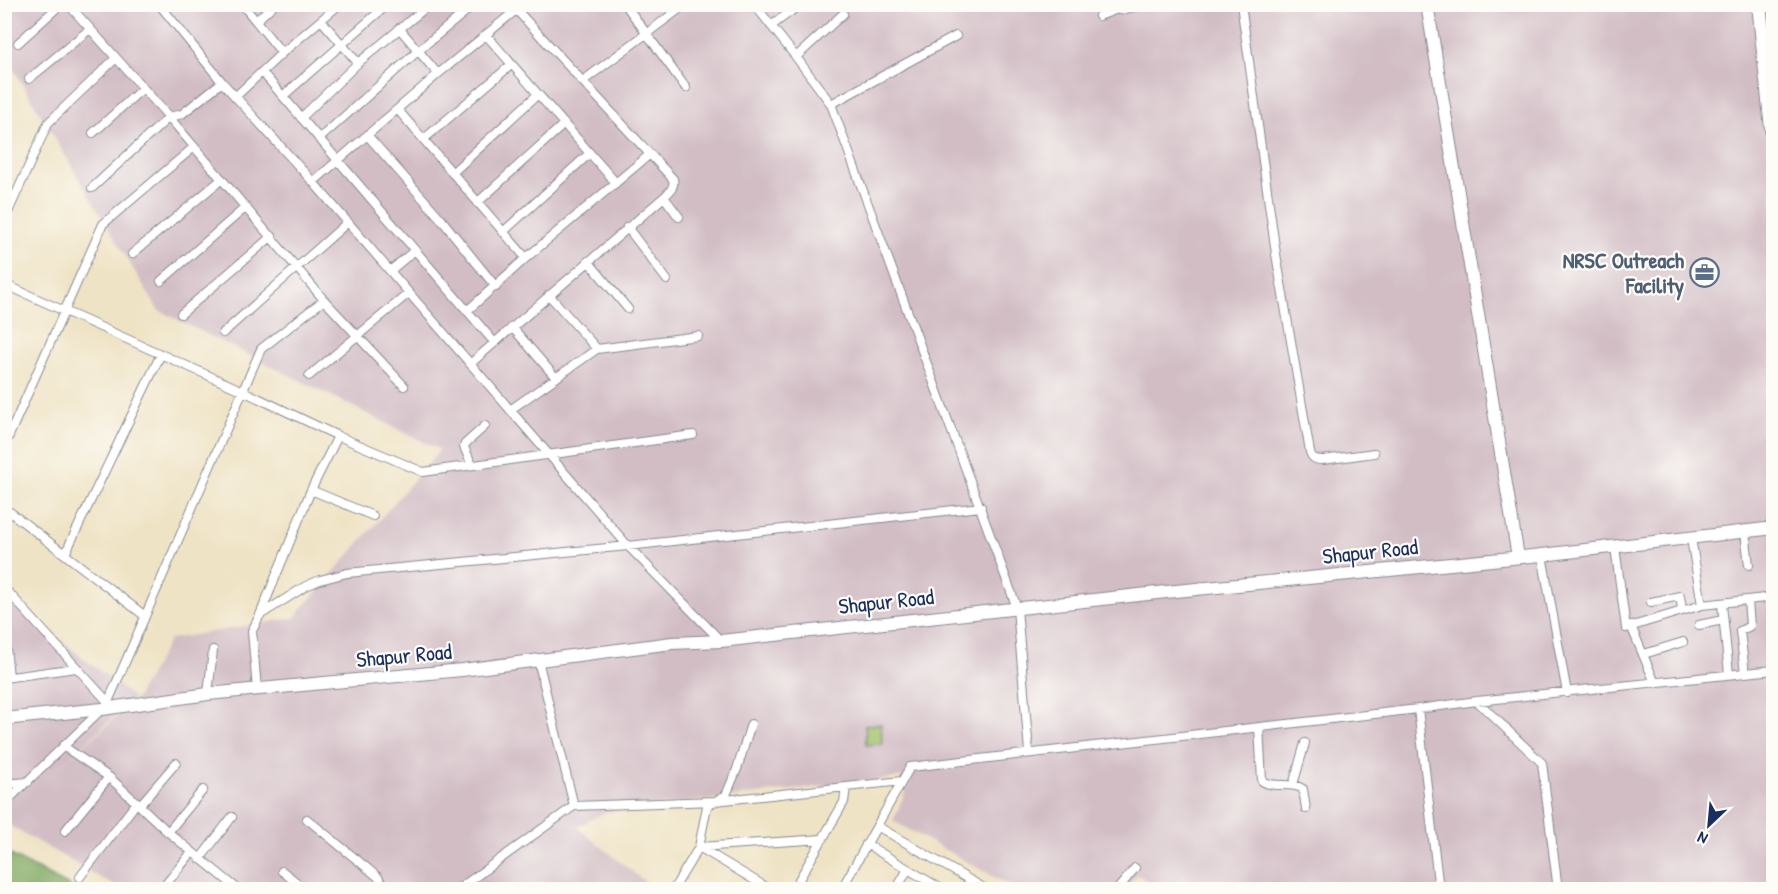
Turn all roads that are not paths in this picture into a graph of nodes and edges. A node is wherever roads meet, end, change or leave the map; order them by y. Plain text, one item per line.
1 (61, 4) edge
2 (68, 4) edge
3 (159, 4) edge
4 (242, 4) edge
5 (274, 4) edge
6 (340, 4) edge
7 (388, 4) edge
8 (430, 4) edge
9 (475, 4) edge
10 (625, 4) edge
11 (686, 4) edge
12 (754, 4) edge
13 (801, 4) edge
14 (1139, 4) edge
15 (1241, 4) edge
16 (1759, 4) edge
17 (1766, 4) edge
18 (1427, 5) edge
19 (1119, 6) edge
20 (514, 7) edge
21 (843, 14) dead end
22 (1099, 16) dead end
23 (321, 20) junction
24 (256, 21) junction
25 (771, 26) junction
26 (399, 28) junction
27 (90, 29) junction
28 (647, 33) junction
29 (486, 36) junction
30 (956, 36) dead end
31 (18, 43) dead end
32 (342, 44) junction
33 (419, 50) junction
34 (282, 53) junction
35 (796, 57) junction
36 (116, 58) junction
37 (358, 63) junction
38 (511, 65) junction
39 (262, 72) junction
40 (438, 74) junction
41 (1773, 74) edge
42 (29, 79) dead end
43 (583, 81) junction
44 (222, 82) junction
45 (143, 88) junction
46 (686, 88) dead end
47 (537, 95) junction
48 (283, 96) junction
49 (235, 97) junction
50 (831, 104) junction
51 (398, 110) junction
52 (169, 117) junction
53 (301, 118) junction
54 (564, 124) junction
55 (93, 133) dead end
56 (368, 136) junction
57 (319, 139) junction
58 (423, 139) junction
59 (194, 147) junction
60 (1773, 148) edge
61 (590, 153) junction
62 (649, 155) junction
63 (338, 161) junction
64 (452, 173) junction
65 (222, 179) junction
66 (313, 182) junction
67 (616, 183) junction
68 (92, 188) dead end
69 (664, 197) junction
70 (477, 203) junction
71 (246, 207) junction
72 (680, 217) dead end
73 (4, 221) edge
74 (348, 222) junction
75 (627, 227) junction
76 (503, 232) junction
77 (272, 236) junction
78 (415, 250) junction
79 (132, 254) dead end
80 (526, 258) junction
81 (588, 261) junction
82 (297, 268) junction
83 (390, 271) junction
84 (667, 280) dead end
85 (161, 281) dead end
86 (4, 284) edge
87 (496, 287) junction
88 (409, 293) junction
89 (549, 295) junction
90 (324, 300) junction
91 (628, 309) dead end
92 (467, 311) junction
93 (66, 312) junction
94 (181, 314) dead end
95 (512, 327) junction
96 (223, 333) dead end
97 (356, 336) junction
98 (698, 336) dead end
99 (494, 342) junction
100 (597, 349) junction
101 (161, 354) junction
102 (470, 364) junction
103 (309, 376) dead end
104 (556, 378) junction
105 (404, 386) dead end
106 (243, 391) junction
107 (510, 410) junction
108 (485, 426) dead end
109 (693, 435) dead end
110 (338, 436) junction
111 (4, 447) edge
112 (1374, 453) dead end
113 (548, 455) junction
114 (472, 465) junction
115 (311, 490) junction
116 (981, 507) junction
117 (4, 510) edge
118 (373, 516) dead end
119 (1773, 528) edge
120 (1745, 531) junction
121 (1690, 538) junction
122 (628, 546) junction
123 (1615, 547) junction
124 (65, 554) junction
125 (1542, 555) junction
126 (1518, 557) junction
127 (1749, 565) dead end
128 (7, 592) edge
129 (1773, 597) edge
130 (1748, 600) junction
131 (1651, 602) dead end
132 (1722, 604) junction
133 (1702, 605) junction
134 (4, 607) edge
135 (1017, 608) junction
136 (1682, 609) junction
137 (260, 615) junction
138 (145, 616) junction
139 (1723, 620) junction
140 (1699, 625) dead end
141 (1631, 626) junction
142 (4, 628) edge
143 (721, 641) junction
144 (1683, 642) dead end
145 (213, 650) dead end
146 (1644, 654) junction
147 (538, 660) junction
148 (76, 668) junction
149 (1773, 670) edge
150 (1745, 673) junction
151 (1729, 675) junction
152 (7, 677) edge
153 (1655, 683) junction
154 (257, 690) junction
155 (1567, 693) junction
156 (208, 694) junction
157 (1477, 701) junction
158 (106, 706) junction
159 (1418, 710) junction
160 (4, 719) edge
161 (751, 724) dead end
162 (1259, 727) junction
163 (1305, 743) dead end
164 (63, 746) junction
165 (1029, 752) junction
166 (176, 764) dead end
167 (109, 777) junction
168 (902, 781) junction
169 (28, 782) junction
170 (4, 784) edge
171 (1293, 785) junction
172 (846, 787) junction
173 (203, 790) dead end
174 (715, 801) junction
175 (139, 803) junction
176 (4, 804) edge
177 (574, 806) junction
178 (1306, 809) dead end
179 (232, 817) dead end
180 (307, 819) dead end
181 (877, 826) junction
182 (65, 831) dead end
183 (168, 832) junction
184 (823, 839) junction
185 (866, 844) junction
186 (699, 847) junction
187 (192, 852) junction
188 (200, 859) junction
189 (1135, 868) dead end
190 (908, 869) junction
191 (282, 872) dead end
192 (80, 877) dead end
193 (677, 888) edge
194 (161, 890) edge
195 (239, 890) edge
196 (306, 890) edge
197 (386, 890) edge
198 (456, 890) edge
199 (771, 890) edge
200 (793, 890) edge
201 (841, 890) edge
202 (896, 890) edge
203 (943, 890) edge
204 (987, 890) edge
205 (1117, 890) edge
206 (1440, 890) edge
207 (1558, 890) edge

1 - 31 street
2 - 27 street
3 - 44 street
4 - 24 street
5 - 24 street
6 - 23 street
7 - 32 street
8 - 26 street
9 - 33 street
10 - 28 street
11 - 28 street
12 - 25 street
13 - 25 street
14 - 19 street
15 - 112 street
16 - 60 main road
17 - 41 main road
18 - 126 street
19 - 22 street
20 - 29 street
20 - 43 street
21 - 35 street
23 - 32 street
23 - 34 street
24 - 34 street
25 - 35 street
26 - 33 street
26 - 37 street
27 - 36 street
27 - 42 street
28 - 43 street
28 - 46 street
29 - 38 street
29 - 40 street
30 - 50 street
32 - 37 street
32 - 48 street
33 - 40 street
33 - 57 street
34 - 39 street
35 - 50 street
36 - 45 street
36 - 73 street
37 - 53 street
38 - 47 street
38 - 58 street
39 - 48 street
39 - 49 street
40 - 51 street
43 - 62 street
44 - 49 street
44 - 52 street
45 - 52 street
45 - 55 street
47 - 54 street
47 - 64 street
48 - 53 street
49 - 66 street
50 - 116 street
51 - 56 street
51 - 58 street
52 - 59 street
52 - 68 street
53 - 57 street
54 - 61 street
54 - 70 street
56 - 63 street
56 - 87 street
57 - 63 street
58 - 64 street
59 - 65 street
59 - 93 street
61 - 67 street
61 - 76 street
62 - 67 street
62 - 69 street
63 - 66 street
63 - 78 street
64 - 70 street
65 - 71 street
65 - 79 street
66 - 74 street
67 - 80 street
69 - 72 street
69 - 75 street
70 - 76 street
71 - 77 street
71 - 85 street
74 - 82 street
74 - 83 street
75 - 81 street
75 - 84 street
76 - 80 street
77 - 82 street
77 - 94 street
78 - 83 street
78 - 92 street
80 - 87 street
81 - 89 street
81 - 91 street
82 - 90 street
82 - 96 street
83 - 88 street
86 - 93 street
87 - 92 street
88 - 97 street
88 - 102 street
89 - 95 street
89 - 100 street
90 - 97 street
90 - 106 street
92 - 99 street
93 - 101 street
93 - 111 street
95 - 99 street
95 - 104 street
97 - 103 street
97 - 105 street
98 - 100 street
99 - 102 street
100 - 104 street
101 - 106 street
101 - 124 street
102 - 107 street
104 - 107 street
106 - 110 street
106 - 138 street
107 - 113 street
108 - 114 street
109 - 113 street
110 - 114 street
110 - 115 street
113 - 114 street
113 - 122 street
115 - 118 street
115 - 137 street
116 - 122 street
116 - 135 street
117 - 124 street
119 - 120 street, Shapur Road
120 - 121 street, Shapur Road
120 - 127 street
121 - 123 street, Shapur Road
121 - 133 street
122 - 137 street
122 - 143 street
123 - 125 street, Shapur Road
123 - 141 street
124 - 138 street
125 - 126 street, Shapur Road
125 - 155 street
126 - 135 street, Shapur Road
128 - 134 street
128 - 148 street
129 - 130 street
130 - 132 street
130 - 150 street
131 - 136 street
132 - 133 street
132 - 139 street
133 - 136 street
135 - 143 street, Shapur Road
135 - 165 street
136 - 141 street
137 - 154 street
138 - 158 street
139 - 140 street
139 - 151 street
141 - 146 street
142 - 152 street
143 - 147 street, Shapur Road
144 - 146 street
145 - 156 street
146 - 153 street
147 - 154 street, Shapur Road
147 - 177 street
148 - 152 street
148 - 158 street
149 - 150 street
150 - 151 street
151 - 153 street
153 - 155 street
154 - 156 street, Shapur Road
155 - 157 street
156 - 158 street, Shapur Road
157 - 159 street
157 - 207 street
158 - 160 street, Shapur Road
158 - 164 street
159 - 162 street
159 - 206 street
161 - 174 street
162 - 165 street
162 - 171 street
163 - 171 street
164 - 167 street
164 - 169 street
165 - 168 street
166 - 175 street
167 - 175 street
167 - 182 street
168 - 172 street
168 - 181 street
169 - 170 street
169 - 176 street
171 - 178 street
172 - 174 street
172 - 184 street
173 - 183 street
174 - 177 street
174 - 186 street
175 - 183 street
175 - 192 street
177 - 198 street
179 - 188 street
180 - 197 street
181 - 185 street
181 - 204 street
183 - 187 street
184 - 186 street
184 - 200 street
185 - 190 street
185 - 201 street
186 - 193 street
186 - 199 street
187 - 188 street
187 - 194 street
188 - 195 street
189 - 205 street
190 - 202 street
190 - 203 street
191 - 196 street

